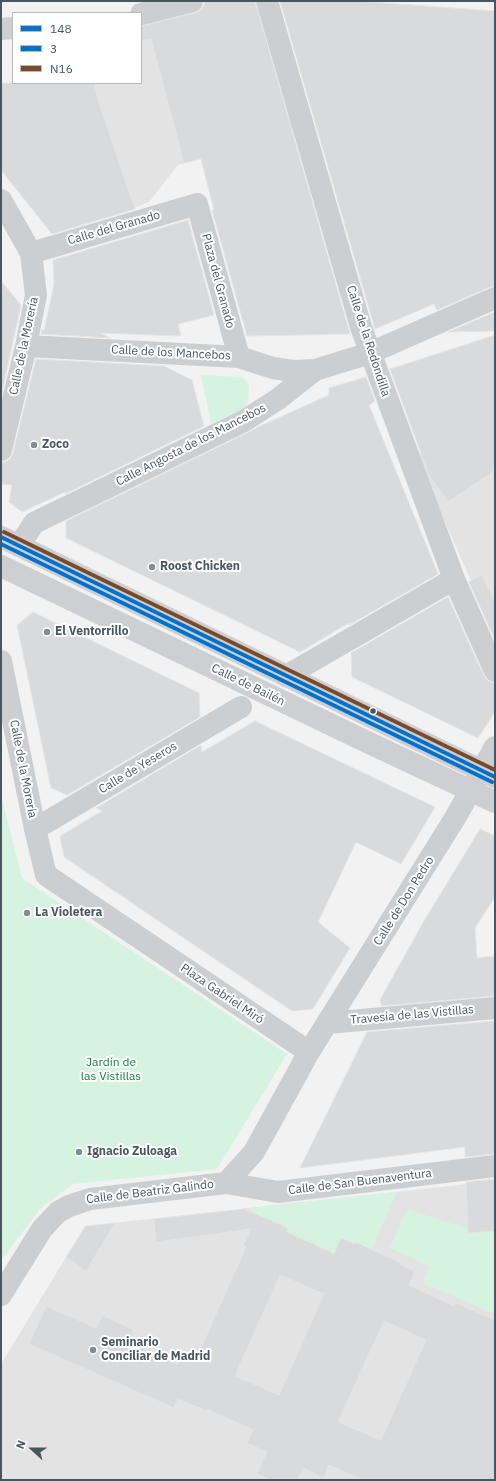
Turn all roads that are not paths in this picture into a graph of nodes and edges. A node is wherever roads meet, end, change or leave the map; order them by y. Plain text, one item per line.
1 (192, 1) edge
2 (267, 1) edge
3 (142, 14) edge
4 (12, 28) edge
5 (1, 29) edge
6 (1, 200) edge
7 (197, 204) joint
8 (31, 253) junction
9 (495, 298) edge
10 (26, 346) junction
11 (370, 353) junction
12 (239, 357) junction
13 (315, 370) junction
14 (1, 450) edge
15 (10, 542) edge
16 (1, 566) edge
17 (454, 579) junction
18 (1, 662) edge
19 (495, 671) edge
20 (286, 676) junction
21 (241, 707) dead end
22 (495, 747) edge
23 (488, 774) edge
24 (470, 790) junction
25 (495, 802) edge
26 (35, 829) junction
27 (495, 1008) edge
28 (328, 1023) junction
29 (309, 1052) junction
30 (495, 1166) edge
31 (226, 1183) junction
32 (1, 1295) edge

1 - 3 street
2 - 11 street, Calle de la Redondilla
4 - 5 street
6 - 8 street, Calle de la Morería
7 - 8 street, Calle del Granado
7 - 12 street, Plaza del Granado
8 - 10 street, Calle de la Morería
9 - 11 street
10 - 12 street, Calle de los Mancebos
10 - 14 street, Calle de la Morería
11 - 13 street, Calle Angosta de los Mancebos
11 - 17 street, Calle de la Redondilla
12 - 13 street, Calle de los Mancebos
13 - 15 street, Calle Angosta de los Mancebos
15 - 20 main road, Calle de Bailén
16 - 24 main road, Calle de Bailén
17 - 19 street, Calle de la Redondilla
17 - 20 street
18 - 26 street, Calle de la Morería
20 - 23 main road, Calle de Bailén
21 - 26 street, Calle de Yeseros
22 - 23 street, Calle de Don Pedro
23 - 24 street, Calle de Don Pedro
24 - 25 main road, Calle de Bailén
24 - 28 street, Calle de Don Pedro
26 - 29 street, Plaza Gabriel Miró
27 - 28 street, Travesía de las Vistillas
28 - 29 street, Calle de Don Pedro
29 - 31 street
30 - 31 street, Calle de San Buenaventura
31 - 32 street, Calle de Beatriz Galindo

